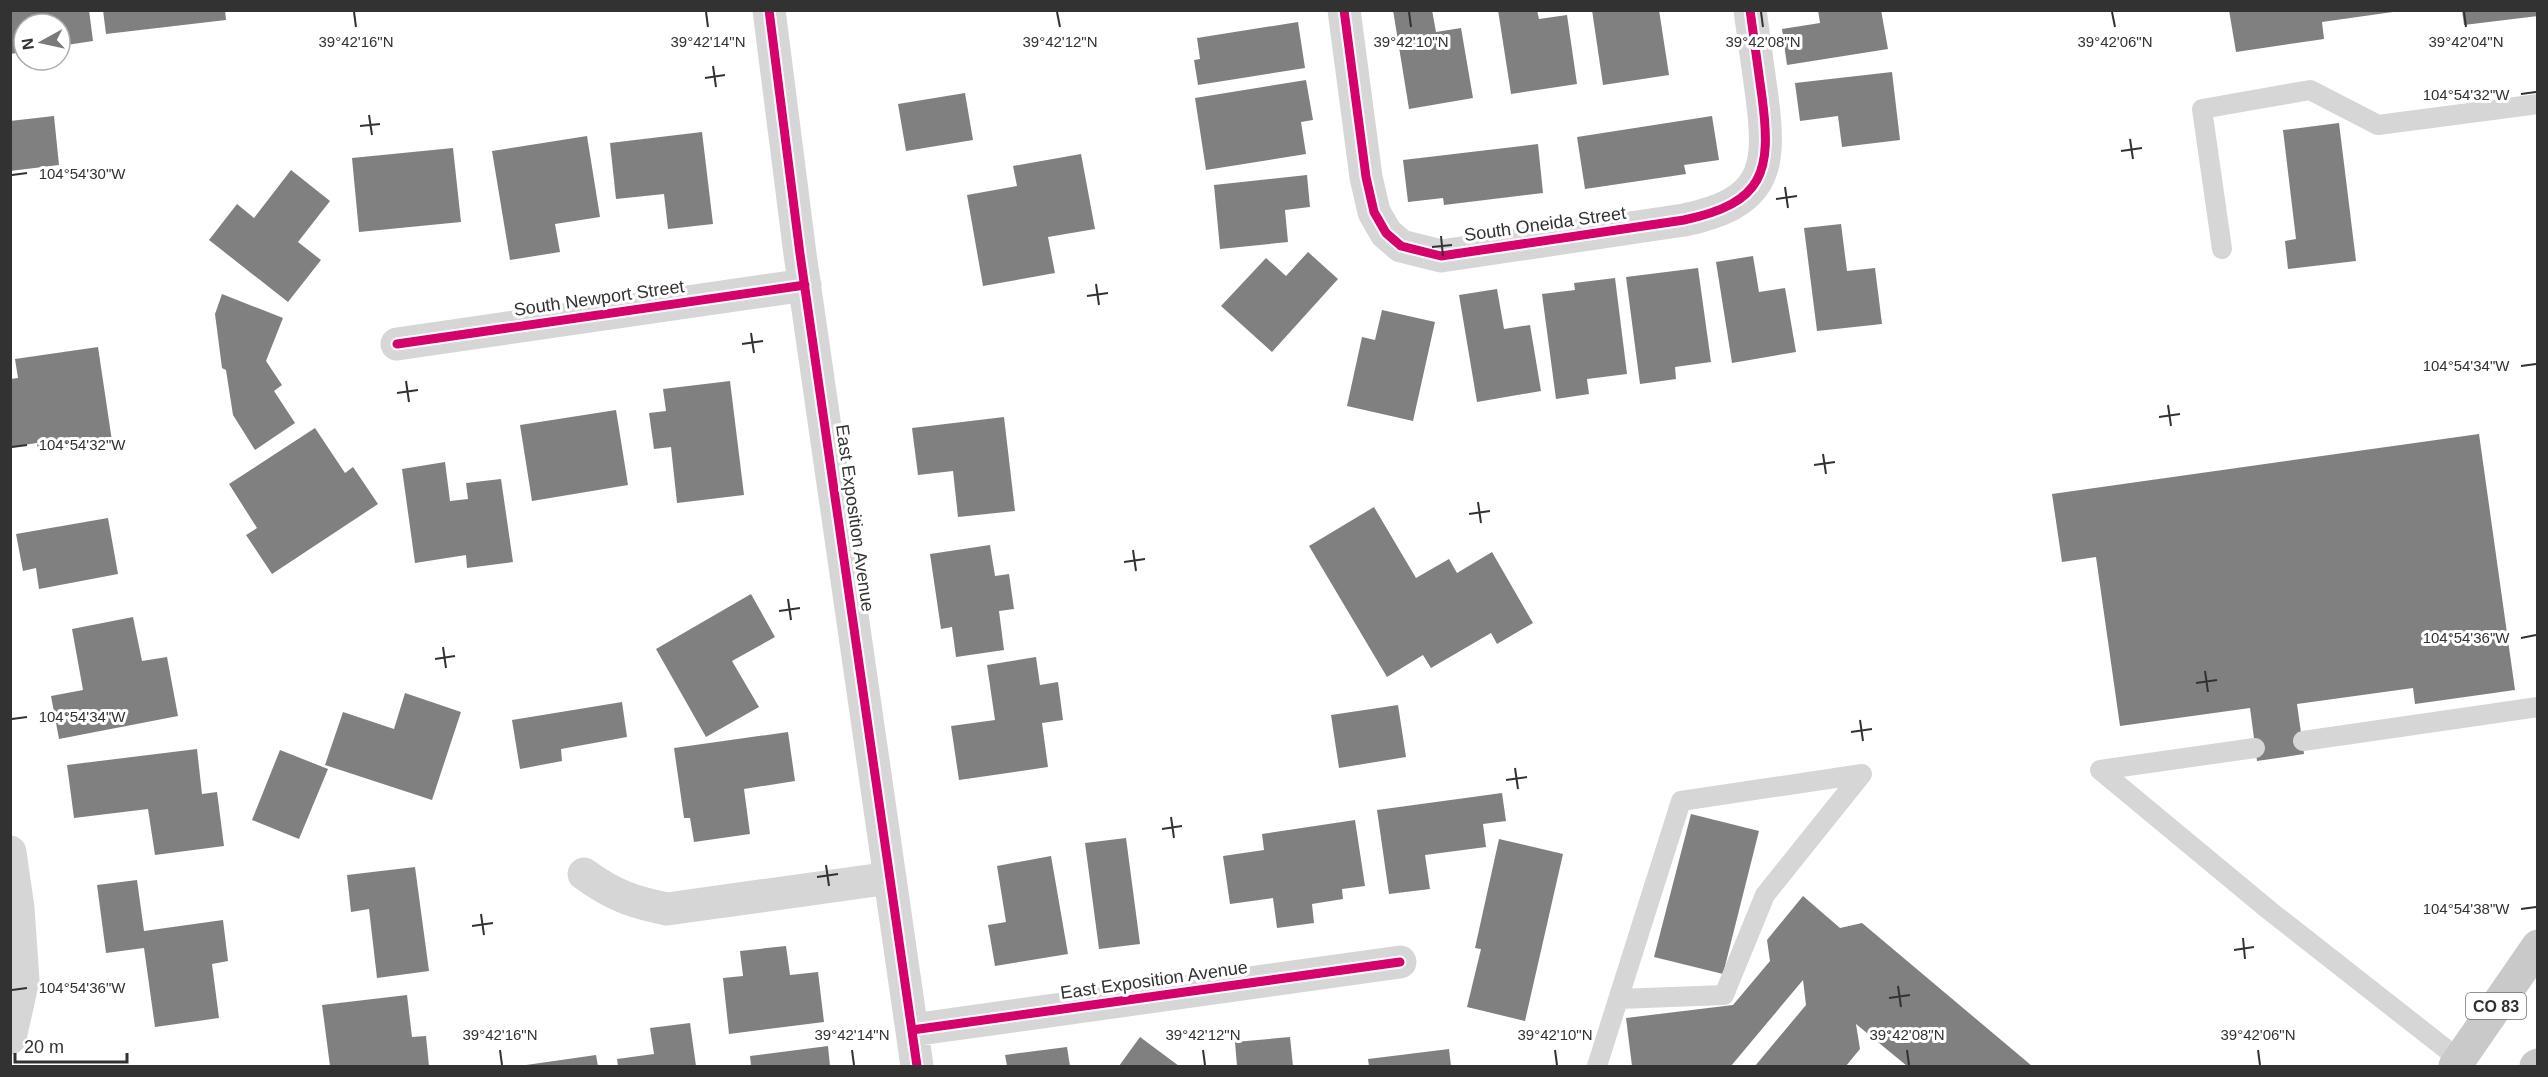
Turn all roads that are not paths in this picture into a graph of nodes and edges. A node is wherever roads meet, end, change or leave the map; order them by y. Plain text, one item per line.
1 (770, 10) edge
2 (1344, 10) edge
3 (1750, 10) edge
4 (2538, 104) edge
5 (2222, 249) dead end
6 (805, 285) junction
7 (397, 344) dead end
8 (2538, 707) edge
9 (2303, 741) dead end
10 (2256, 748) dead end
11 (10, 852) edge
12 (584, 874) dead end
13 (890, 878) junction
14 (2538, 945) edge
15 (1400, 962) dead end
16 (1619, 999) junction
17 (912, 1030) junction
18 (10, 1038) edge
19 (2457, 1063) edge
20 (917, 1066) edge
21 (1597, 1066) edge

1 - 6 street, East Exposition Avenue
2 - 3 street, South Oneida Street
4 - 5 lane
6 - 7 street, South Newport Street
6 - 13 street, East Exposition Avenue
8 - 9 lane
10 - 19 lane
11 - 18 street
12 - 13 street
13 - 17 street, East Exposition Avenue
14 - 19 main road, CO 83
15 - 17 street, East Exposition Avenue
16 - 16 lane
16 - 21 lane
17 - 20 street, East Exposition Avenue

